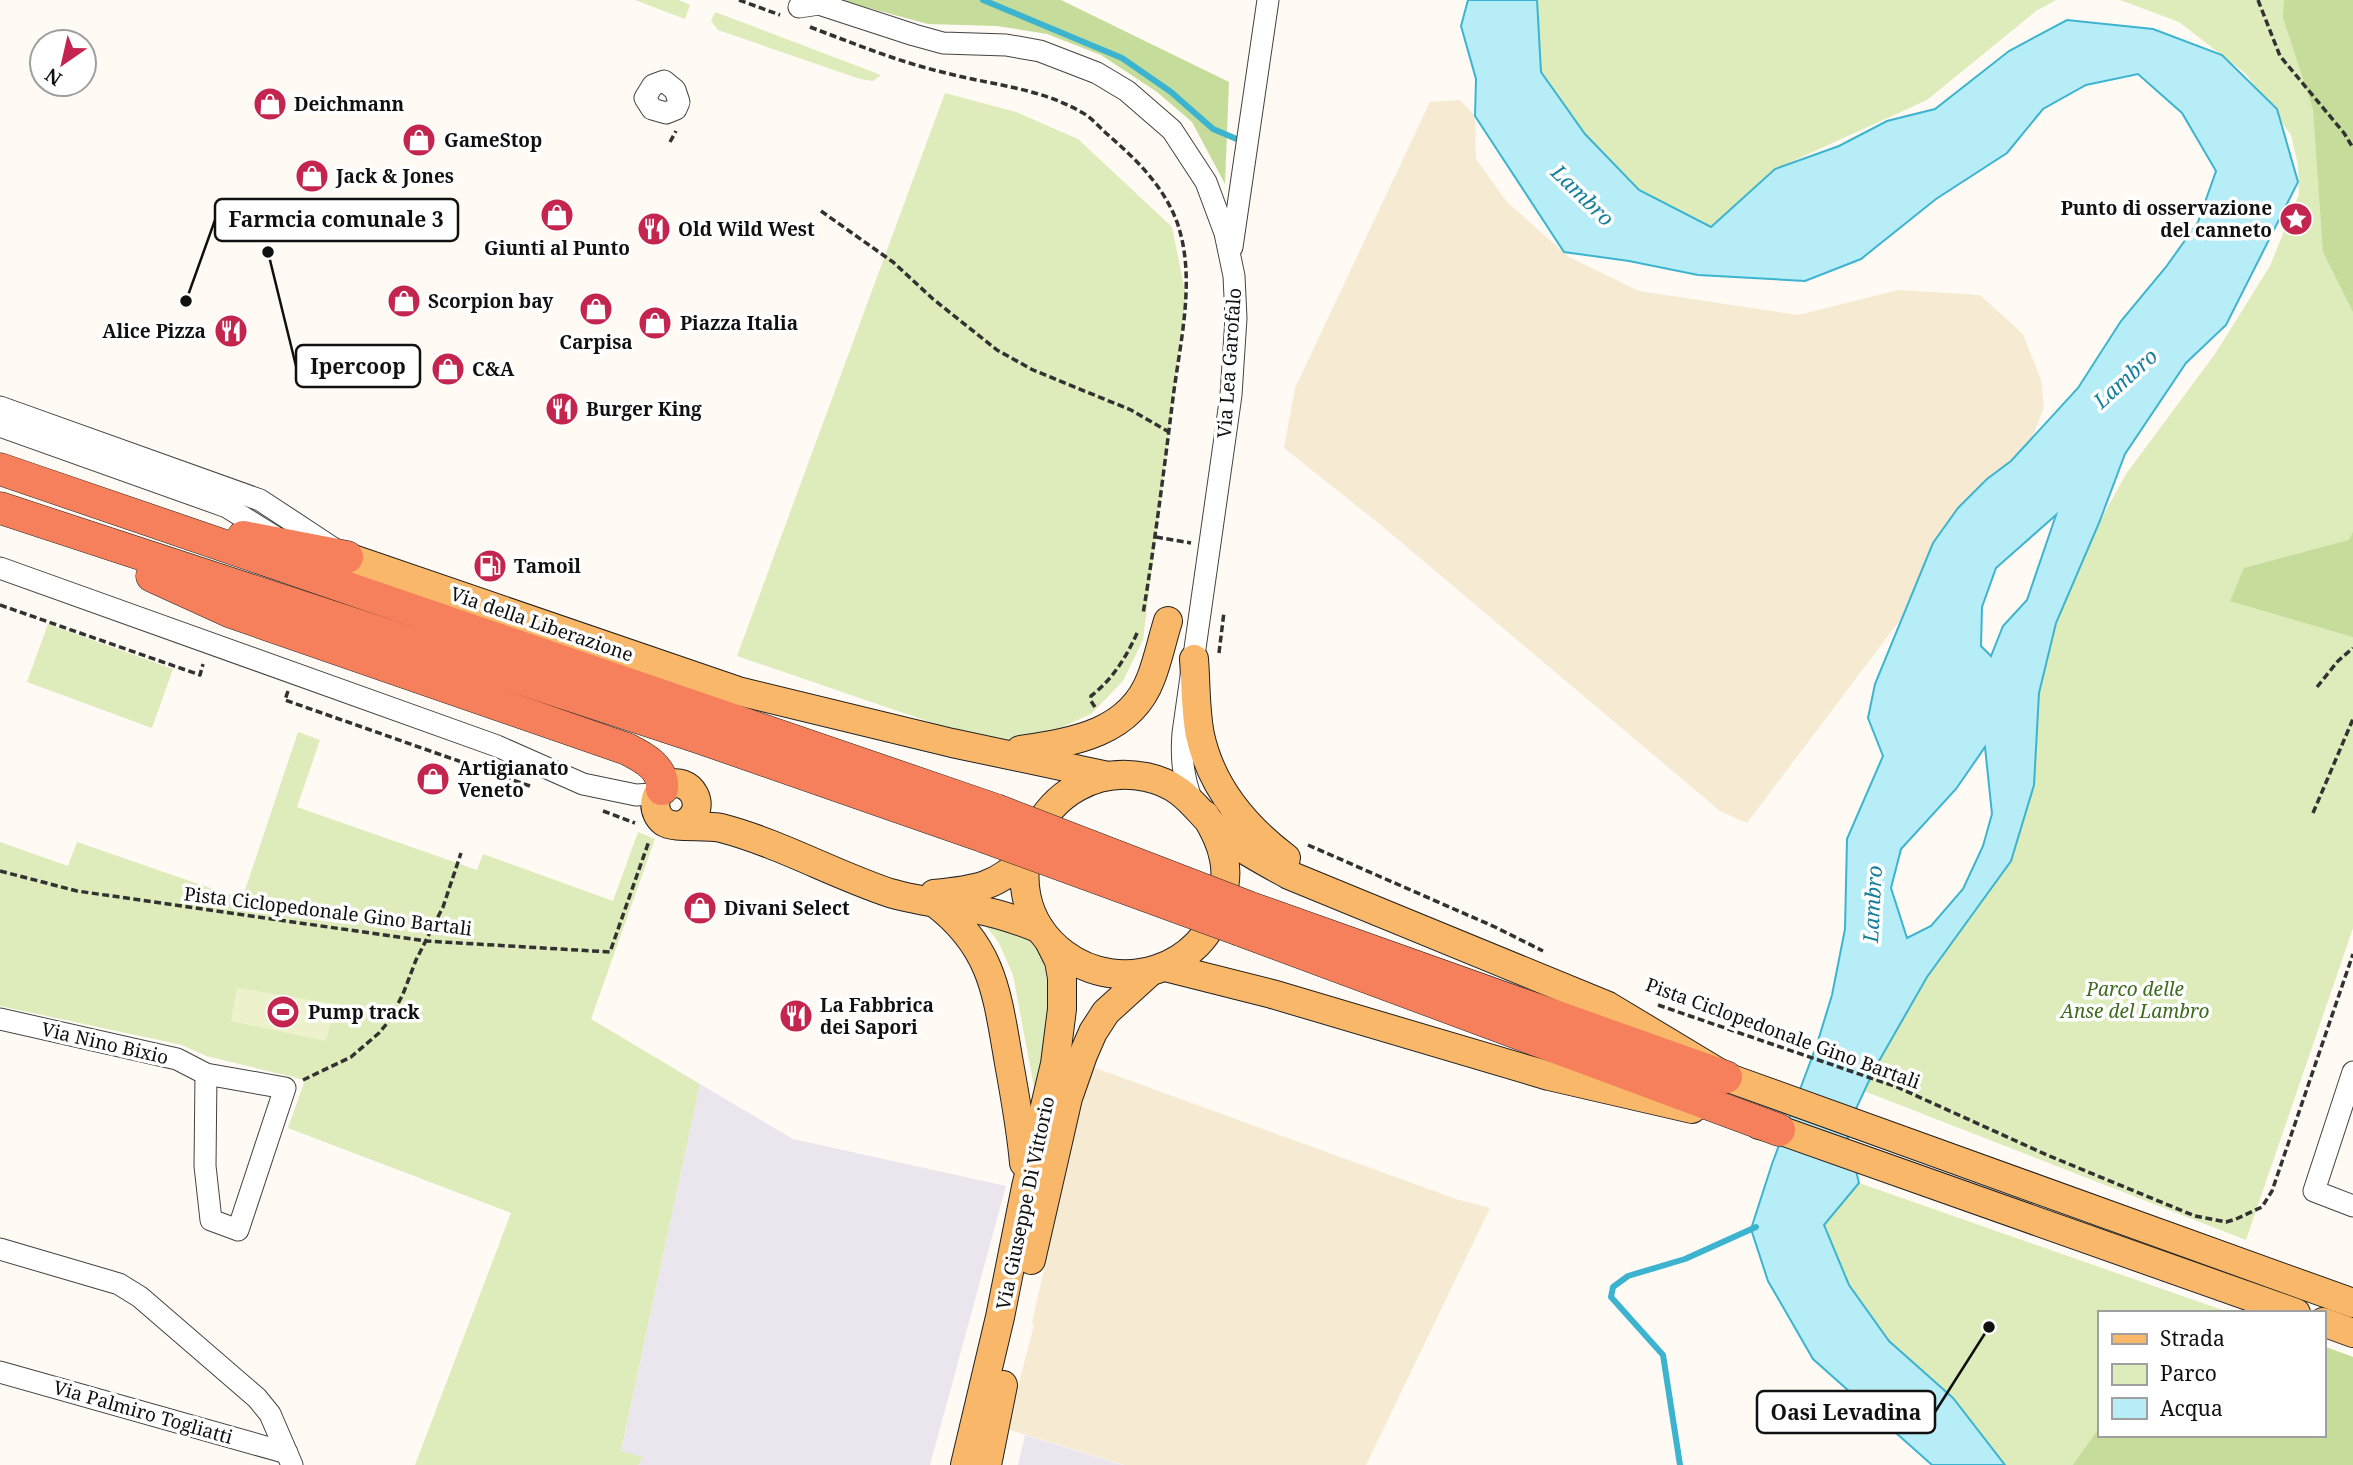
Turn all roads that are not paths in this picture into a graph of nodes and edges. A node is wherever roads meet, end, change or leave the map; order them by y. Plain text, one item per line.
1 (1269, 0) edge
2 (795, 16) road end
3 (1244, 170) junction
4 (1213, 202) junction
5 (1230, 256) junction
6 (0, 407) edge
7 (0, 426) edge
8 (0, 470) edge
9 (0, 508) edge
10 (148, 520) junction
11 (37, 521) junction
12 (286, 544) junction
13 (347, 557) junction
14 (0, 568) edge
15 (1168, 621) dead end
16 (1206, 662) junction
17 (1001, 753) junction
18 (1108, 776) junction
19 (1199, 808) junction
20 (660, 813) junction
21 (990, 824) junction
22 (755, 839) junction
23 (1026, 856) junction
24 (906, 896) junction
25 (935, 903) junction
26 (1244, 918) junction
27 (1411, 925) junction
28 (1045, 935) junction
29 (1157, 970) junction
30 (0, 1020) edge
31 (2353, 1072) edge
32 (206, 1074) junction
33 (1726, 1077) junction
34 (1779, 1130) junction
35 (1026, 1187) junction
36 (2353, 1206) edge
37 (0, 1249) edge
38 (2353, 1303) edge
39 (2290, 1311) edge
40 (2325, 1323) edge
41 (2353, 1333) edge
42 (0, 1372) edge
43 (289, 1459) edge
44 (965, 1465) edge
45 (987, 1465) edge

1 - 3 street
2 - 4 street, Via Lea Garofalo
3 - 4 street
3 - 5 street
4 - 5 street, Via Lea Garofalo
5 - 16 street, Via Lea Garofalo
6 - 13 street, Via della Liberazione
7 - 12 street
8 - 10 highway
9 - 11 highway
10 - 12 highway
10 - 21 highway
11 - 20 highway
11 - 21 highway
12 - 13 highway
13 - 17 main road, Via della Liberazione
14 - 20 street
15 - 17 main road
16 - 19 street, Via Lea Garofalo
16 - 27 main road
17 - 18 main road, Via della Liberazione
18 - 19 main road
18 - 23 main road
19 - 27 main road
19 - 29 main road
20 - 22 main road
20 - 22 main road
21 - 26 highway, bridge
22 - 24 main road
23 - 24 main road
23 - 28 main road
24 - 25 main road
25 - 28 main road
25 - 35 main road
26 - 33 highway
26 - 34 highway
27 - 33 main road
28 - 29 main road
28 - 35 main road, Via Giuseppe Di Vittorio
29 - 34 main road
29 - 45 main road, Via Giuseppe Di Vittorio
30 - 32 street, Via Nino Bixio
31 - 36 street
32 - 32 street, Via Nino Bixio
33 - 38 main road
34 - 39 main road
35 - 44 main road, Via Giuseppe Di Vittorio
37 - 43 street, Via Palmiro Togliatti
40 - 41 main road
42 - 43 street, Via Palmiro Togliatti

